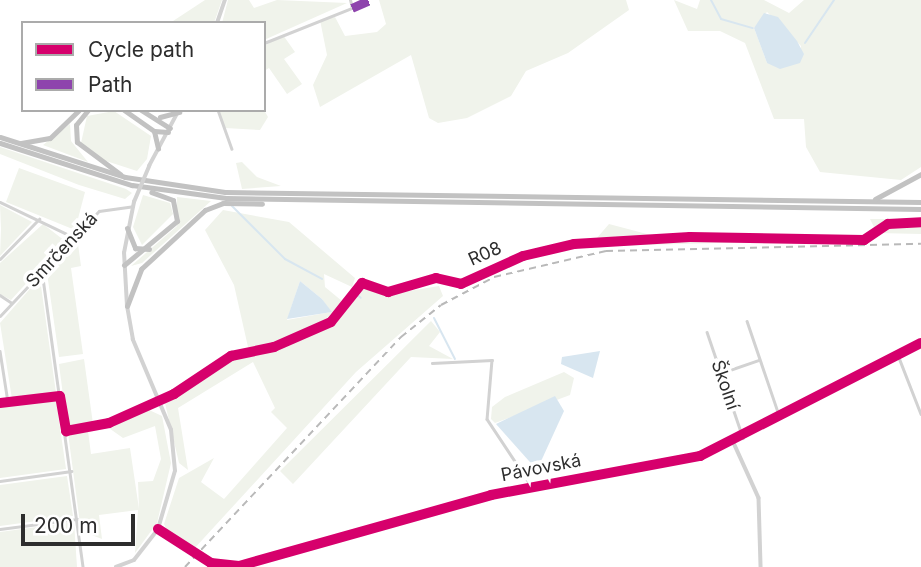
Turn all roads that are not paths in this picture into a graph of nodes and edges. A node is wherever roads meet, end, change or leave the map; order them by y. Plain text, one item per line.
1 (225, 0) edge
2 (350, 0) edge
3 (218, 21) edge
4 (266, 42) edge
5 (77, 112) edge
6 (86, 112) edge
7 (127, 112) edge
8 (146, 112) edge
9 (176, 112) edge
10 (178, 112) edge
11 (219, 112) edge
12 (160, 117) junction
13 (169, 130) junction
14 (154, 131) junction
15 (0, 137) edge
16 (15, 142) junction
17 (0, 143) edge
18 (158, 149) junction
19 (232, 149) dead end
20 (921, 174) edge
21 (102, 177) junction
22 (125, 177) junction
23 (226, 198) junction
24 (245, 199) junction
25 (858, 201) junction
26 (0, 202) edge
27 (921, 202) edge
28 (134, 204) junction
29 (921, 209) edge
30 (40, 219) junction
31 (127, 228) junction
32 (74, 238) junction
33 (149, 249) junction
34 (0, 259) edge
35 (124, 265) junction
36 (141, 269) junction
37 (42, 271) junction
38 (0, 295) edge
39 (12, 303) junction
40 (127, 306) junction
41 (0, 316) edge
42 (747, 321) dead end
43 (707, 332) dead end
44 (921, 343) edge
45 (0, 351) edge
46 (898, 355) junction
47 (759, 359) junction
48 (432, 363) dead end
49 (721, 373) junction
50 (60, 396) junction
51 (8, 402) junction
52 (0, 403) edge
53 (921, 414) edge
54 (780, 418) junction
55 (743, 438) junction
56 (734, 443) junction
57 (71, 471) junction
58 (0, 481) edge
59 (532, 487) junction
60 (77, 519) junction
61 (0, 529) edge
62 (158, 529) junction
63 (83, 567) edge
64 (116, 567) edge
65 (761, 567) edge

1 - 3 street
2 - 4 street
5 - 16 highway
6 - 22 highway
7 - 14 highway
8 - 12 highway
9 - 12 highway
10 - 13 street
11 - 19 street
12 - 13 highway
13 - 14 highway
13 - 18 street
14 - 18 highway
15 - 16 highway
16 - 22 highway
17 - 21 highway
18 - 28 street, bridge
20 - 25 highway
21 - 23 highway
21 - 33 highway
22 - 23 highway
23 - 24 highway
23 - 24 highway
23 - 36 highway
24 - 25 highway
24 - 29 highway
25 - 27 highway
26 - 30 street
28 - 31 street
28 - 32 street, Smrčenská
30 - 32 street
30 - 34 street
31 - 33 highway
31 - 35 street
32 - 37 street, Smrčenská
33 - 35 highway
35 - 36 highway
35 - 40 street
36 - 40 highway
37 - 39 street, Smrčenská
37 - 50 street
38 - 39 street
39 - 41 street, Smrčenská
40 - 62 street
42 - 47 street
43 - 49 street, Školní
44 - 46 street, Pávovská
45 - 51 street
46 - 53 street
46 - 54 street, Pávovská
47 - 49 street
47 - 54 street
48 - 59 street
49 - 55 street, Školní
50 - 51 street
50 - 57 street
51 - 52 street
54 - 55 street, Pávovská
55 - 56 street, Pávovská
56 - 59 street, Pávovská
56 - 65 street
57 - 58 street
57 - 60 street
59 - 62 street, Pávovská, bridge
60 - 61 street
60 - 63 street
62 - 64 street

